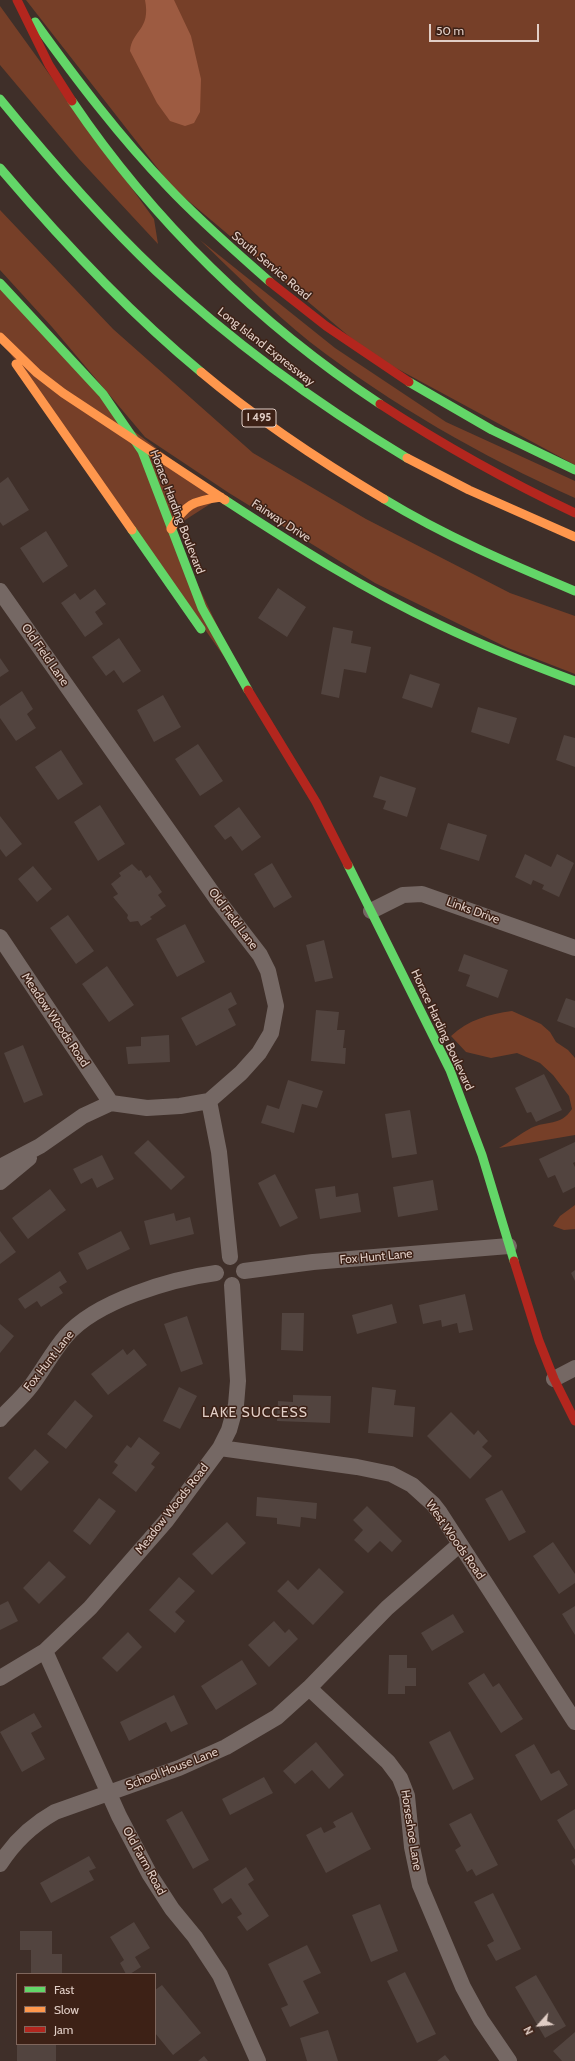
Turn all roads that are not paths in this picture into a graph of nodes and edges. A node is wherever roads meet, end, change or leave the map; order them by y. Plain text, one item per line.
1 (17, 0) edge
2 (20, 0) edge
3 (0, 99) edge
4 (0, 168) edge
5 (0, 283) edge
6 (0, 338) edge
7 (136, 440) junction
8 (575, 470) edge
9 (222, 496) junction
10 (575, 513) edge
11 (171, 529) junction
12 (575, 538) edge
13 (0, 591) edge
14 (575, 591) edge
15 (575, 681) edge
16 (249, 692) junction
17 (372, 911) junction
18 (0, 937) edge
19 (575, 948) edge
20 (210, 1101) junction
21 (111, 1103) junction
22 (40, 1146) junction
23 (0, 1167) edge
24 (0, 1182) edge
25 (509, 1246) junction
26 (230, 1257) junction
27 (244, 1271) junction
28 (216, 1273) junction
29 (232, 1285) junction
30 (575, 1368) edge
31 (554, 1379) junction
32 (0, 1419) edge
33 (575, 1421) edge
34 (220, 1448) junction
35 (460, 1544) junction
36 (45, 1651) junction
37 (0, 1678) edge
38 (309, 1688) junction
39 (575, 1722) edge
40 (109, 1793) junction
41 (0, 1864) edge
42 (258, 2061) edge
43 (509, 2061) edge

1 - 10 main road
2 - 8 main road, South Service Road
3 - 12 main road, Long Island Expressway
4 - 14 main road, I 495
5 - 7 main road, Horace Harding Boulevard
6 - 7 main road, Fairway Drive
6 - 16 main road, Horace Harding Boulevard
7 - 9 main road, Fairway Drive
7 - 11 main road, Horace Harding Boulevard
9 - 11 main road
9 - 15 main road, Fairway Drive
11 - 16 main road, Horace Harding Boulevard
13 - 20 street, Old Field Lane
16 - 17 main road, Horace Harding Boulevard
17 - 19 street, Links Drive
17 - 25 main road, Horace Harding Boulevard
18 - 21 street, Meadow Woods Road
20 - 21 street
20 - 26 street
21 - 22 street
22 - 23 street
22 - 24 street
25 - 27 street, Fox Hunt Lane
25 - 31 main road, Horace Harding Boulevard
26 - 27 street
26 - 28 street
27 - 29 street
28 - 29 street
28 - 32 street, Fox Hunt Lane
29 - 34 street, Meadow Woods Road
30 - 31 street
31 - 33 main road, Horace Harding Boulevard
34 - 35 street, West Woods Road
34 - 36 street, Meadow Woods Road
35 - 38 street, School House Lane
35 - 39 street, West Woods Road
36 - 37 street, Meadow Woods Road
36 - 40 street, Old Farm Road
38 - 40 street, School House Lane
38 - 43 street, Horseshoe Lane
40 - 41 street, School House Lane
40 - 42 street, Old Farm Road

